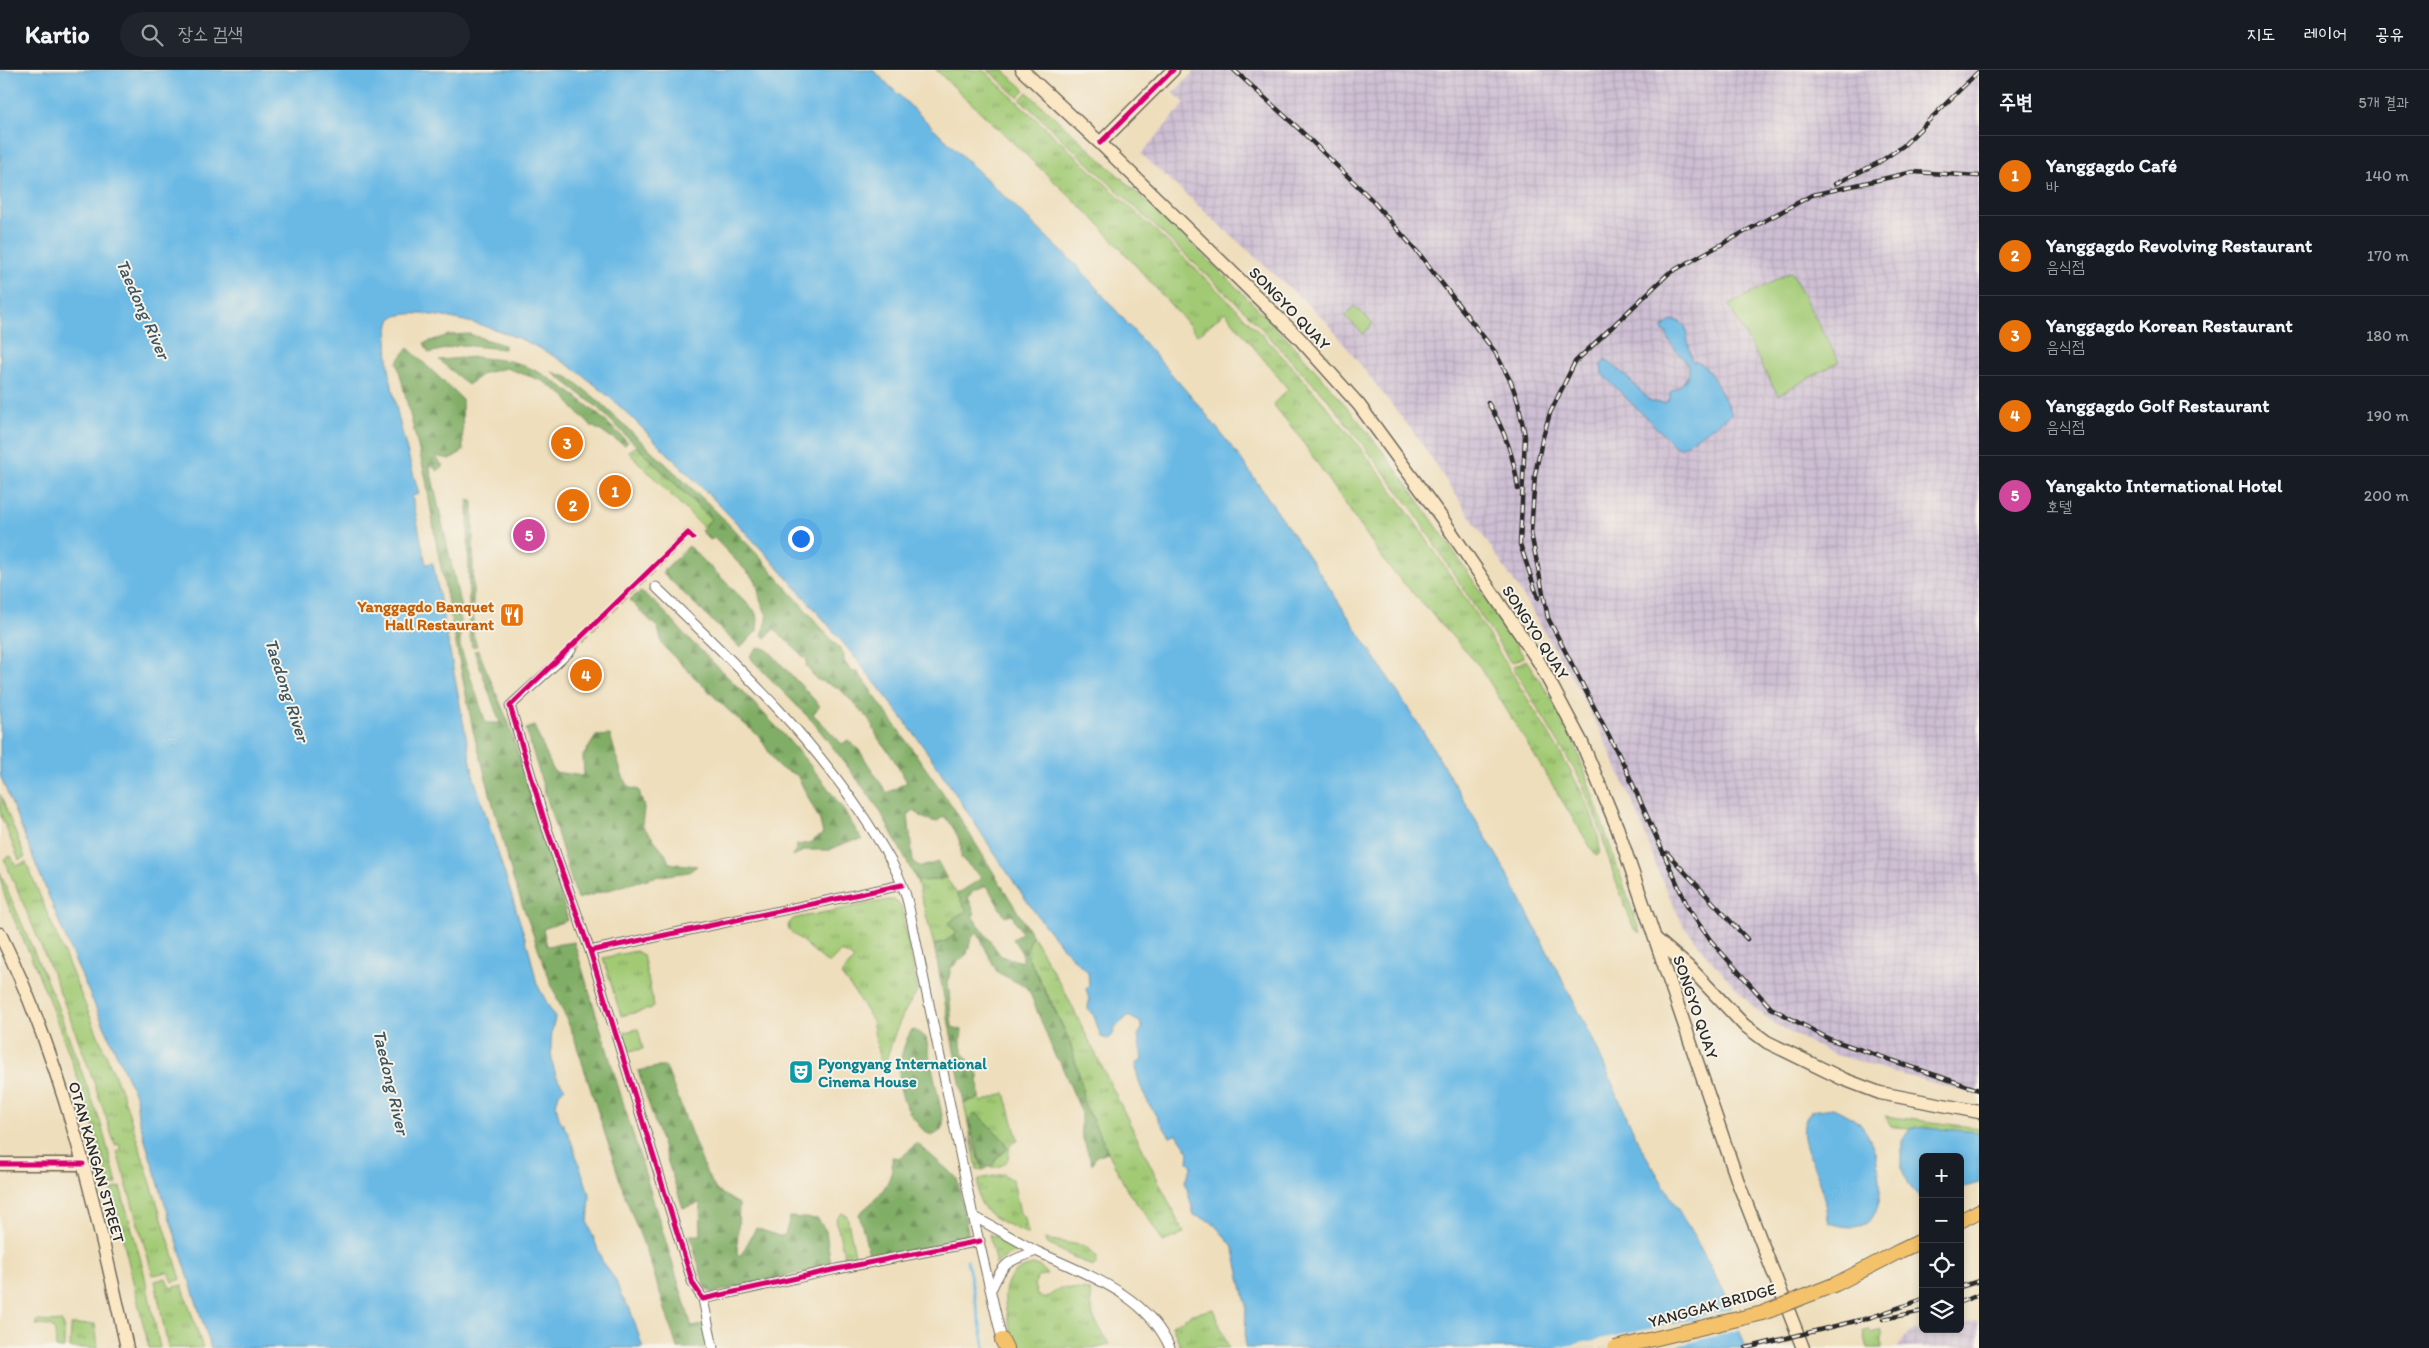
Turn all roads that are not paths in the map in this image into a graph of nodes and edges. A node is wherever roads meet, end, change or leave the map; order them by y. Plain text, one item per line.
1 (1022, 70) edge
2 (1173, 70) edge
3 (1100, 143) junction
4 (656, 587) dead end
5 (571, 650) tunnel mouth
6 (902, 885) junction
7 (0, 934) edge
8 (1656, 939) junction
9 (590, 951) junction
10 (1979, 1112) edge
11 (0, 1164) edge
12 (83, 1164) junction
13 (1979, 1211) edge
14 (973, 1216) junction
15 (1964, 1219) edge
16 (980, 1242) junction
17 (1919, 1242) edge
18 (1036, 1251) junction
19 (992, 1288) junction
20 (703, 1299) junction
21 (1004, 1346) edge
22 (127, 1348) edge
23 (713, 1348) edge
24 (1170, 1348) edge
25 (1615, 1348) edge
26 (1803, 1348) edge

1 - 3 main road, SONGYO QUAY
2 - 3 main road
3 - 8 main road, SONGYO QUAY
4 - 6 street
5 - 9 street
6 - 9 street
6 - 14 street
7 - 12 main road, OTAN KANGAN STREET
8 - 10 main road
8 - 26 main road, SONGYO QUAY
9 - 20 street
11 - 12 main road
12 - 22 main road, OTAN KANGAN STREET
13 - 15 main road
14 - 16 street
14 - 18 street
16 - 19 street
16 - 20 street
17 - 25 main road, YANGGAK BRIDGE, bridge
18 - 19 street
18 - 24 street
19 - 21 street
20 - 23 street

